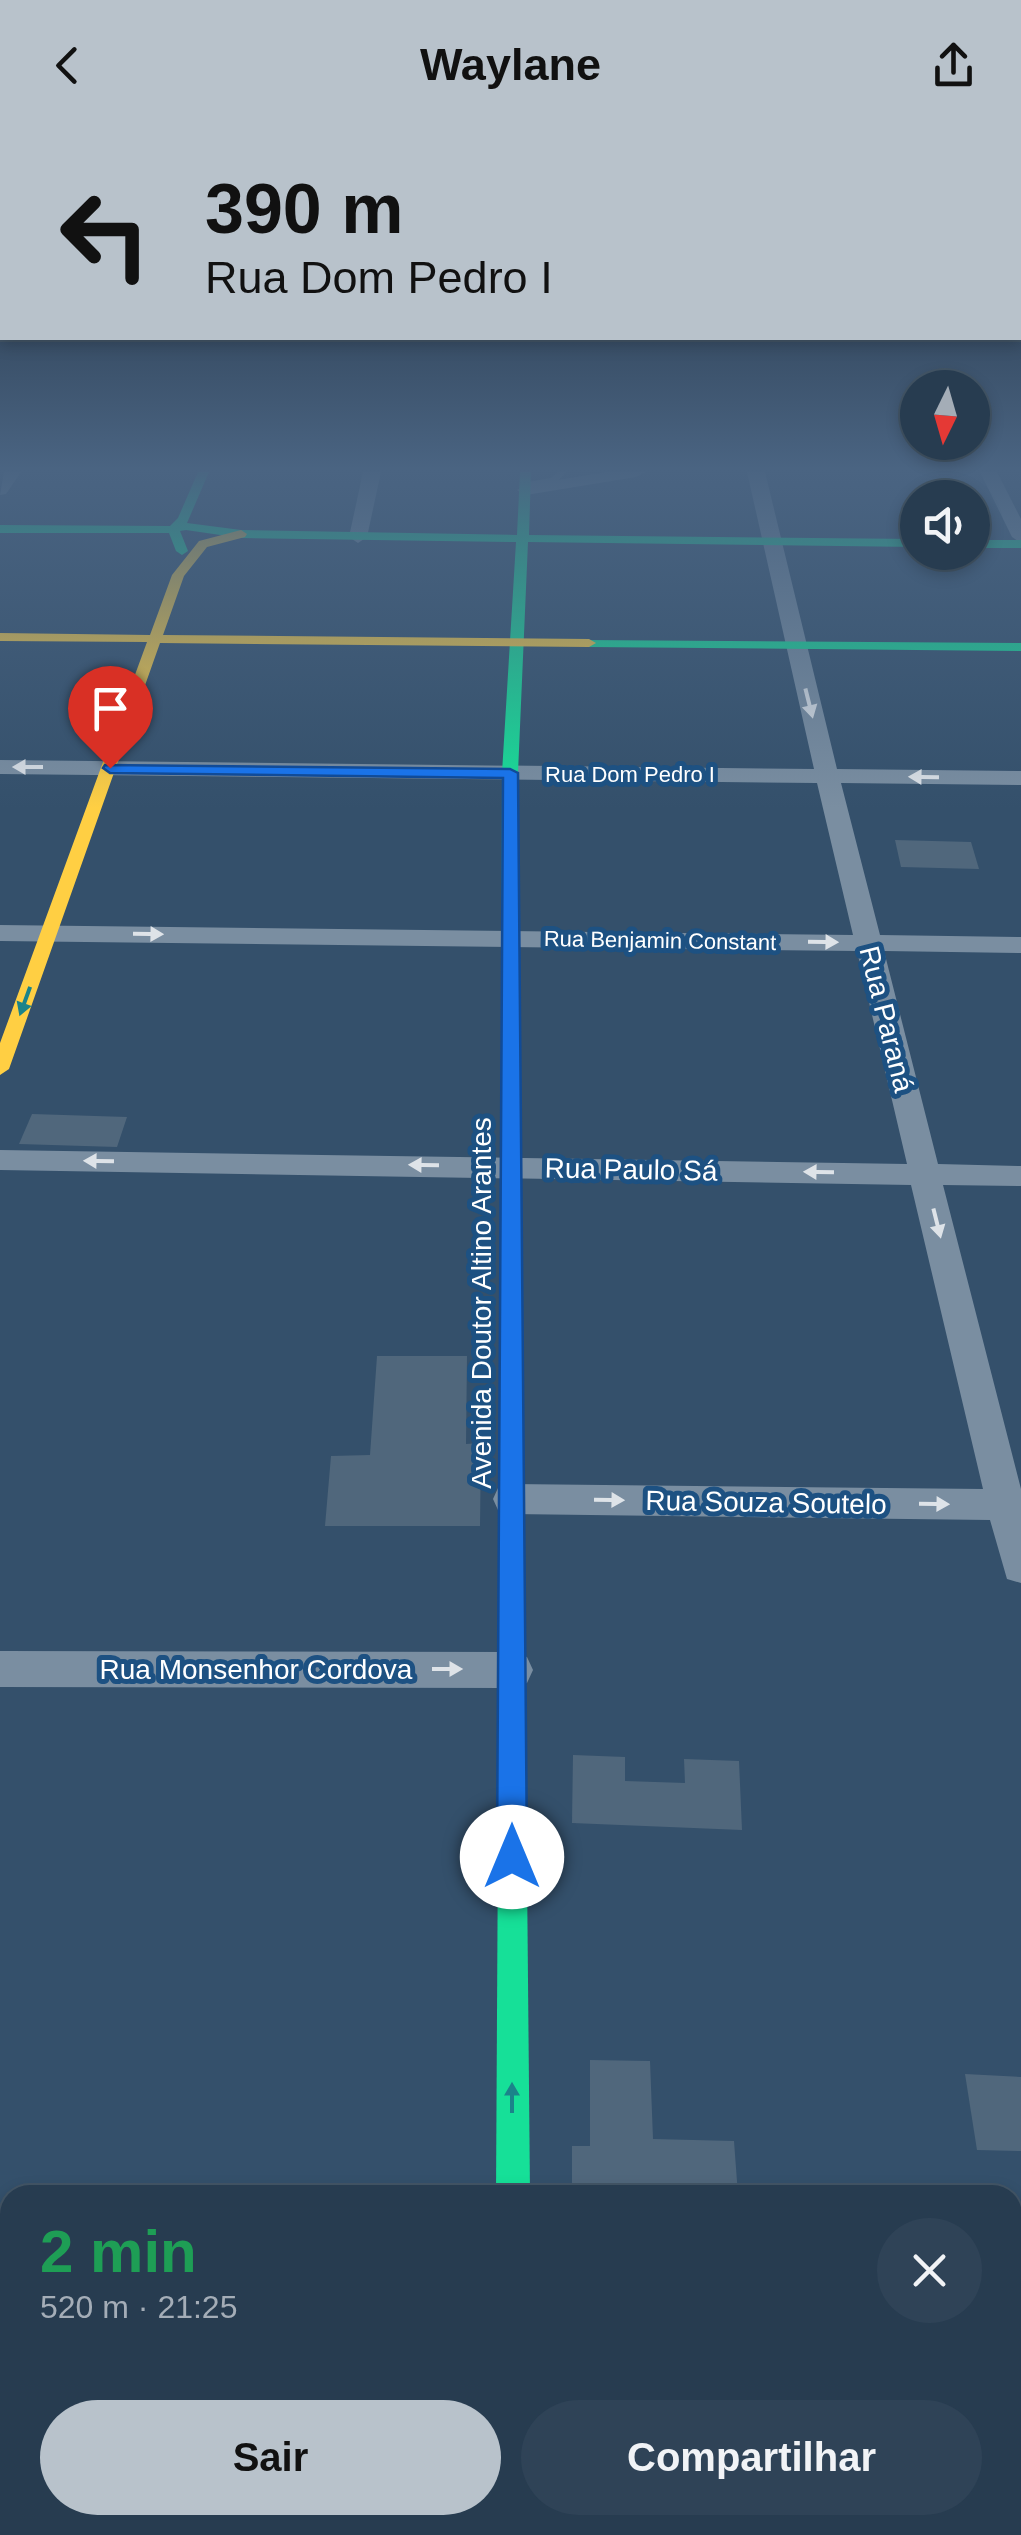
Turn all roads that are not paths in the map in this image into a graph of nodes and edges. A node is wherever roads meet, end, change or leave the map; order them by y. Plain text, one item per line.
1 (177, 584) edge
2 (520, 584) edge
3 (781, 584) edge
4 (0, 637) edge
5 (157, 639) junction
6 (517, 642) junction
7 (796, 646) junction
8 (1021, 647) edge
9 (0, 767) edge
10 (110, 768) junction
11 (510, 773) junction
12 (827, 776) junction
13 (1021, 778) edge
14 (0, 933) edge
15 (50, 933) junction
16 (511, 938) junction
17 (868, 943) junction
18 (1021, 944) edge
19 (0, 1068) edge
20 (0, 1160) edge
21 (512, 1166) junction
22 (925, 1174) junction
23 (1021, 1176) edge
24 (512, 1499) junction
25 (1014, 1505) edge
26 (1021, 1566) edge
27 (0, 1668) edge
28 (512, 1670) junction
29 (512, 2185) edge

1 - 5 street
2 - 6 street, Avenida Doutor Altino Arantes
3 - 7 street, Rua Paraná
4 - 5 street
5 - 6 street
5 - 10 street
6 - 7 street
6 - 11 street, Avenida Doutor Altino Arantes
7 - 8 street
7 -> 12 street, Rua Paraná
10 -> 9 street, Rua Dom Pedro I
10 - 11 street, Rua Dom Pedro I
10 - 15 street
11 - 12 street, Rua Dom Pedro I
11 - 16 street, Avenida Doutor Altino Arantes
13 -> 12 street, Rua Dom Pedro I
12 - 17 street, Rua Paraná
14 - 15 street, Rua Benjamin Constant
15 -> 16 street, Rua Benjamin Constant
15 -> 19 street
16 -> 17 street, Rua Benjamin Constant
16 - 21 street, Avenida Doutor Altino Arantes
17 - 18 street, Rua Benjamin Constant
17 - 22 street, Rua Paraná
21 -> 20 street, Rua Paulo Sá
22 -> 21 street, Rua Paulo Sá
21 - 24 street, Avenida Doutor Altino Arantes
22 - 23 street, Rua Paulo Sá
22 -> 25 street, Rua Paraná
24 -> 25 street, Rua Souza Soutelo
24 - 28 street, Avenida Doutor Altino Arantes
25 - 26 street, Rua Paraná
27 -> 28 street, Rua Monsenhor Cordova
29 -> 28 street, Avenida Doutor Altino Arantes

